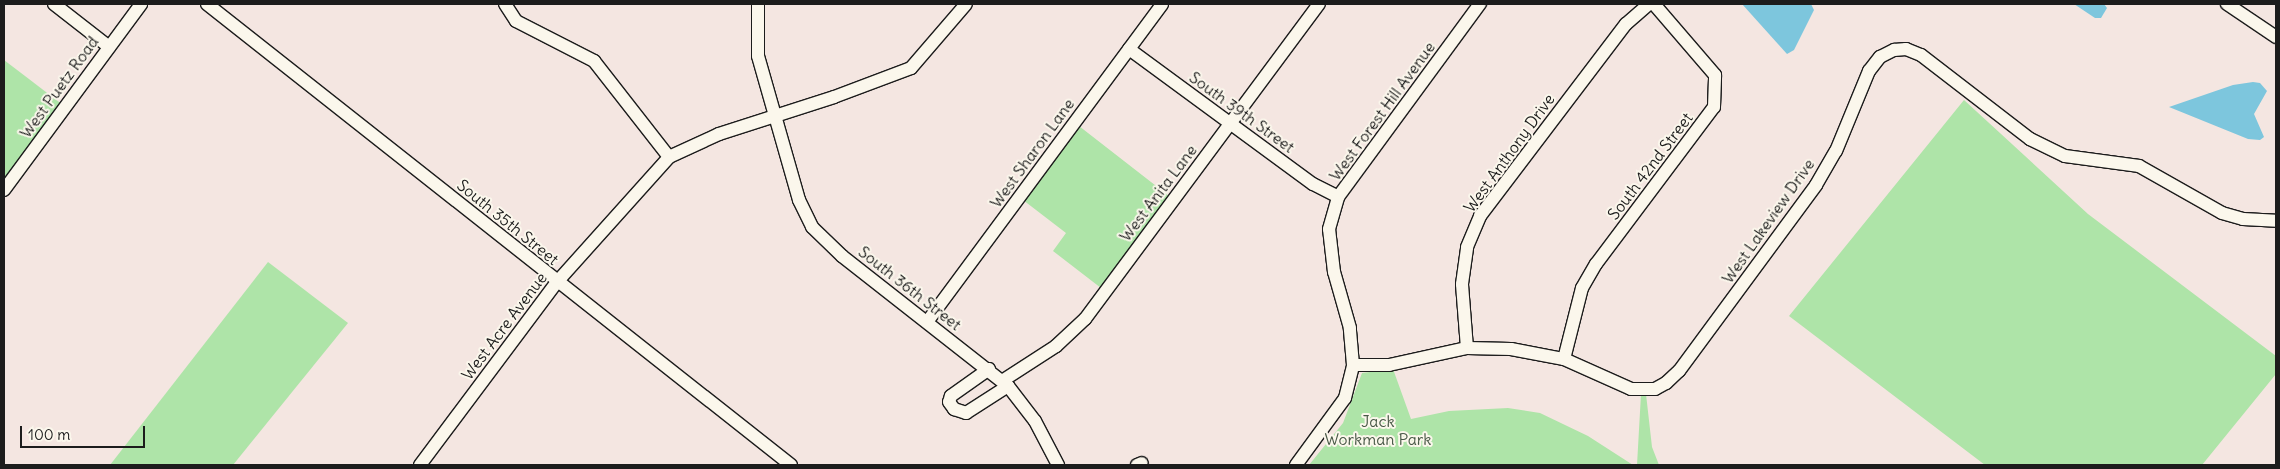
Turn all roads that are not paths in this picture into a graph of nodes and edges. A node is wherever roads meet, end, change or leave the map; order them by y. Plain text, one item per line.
1 (54, 4) edge
2 (141, 4) edge
3 (207, 4) edge
4 (505, 4) edge
5 (758, 4) edge
6 (966, 4) edge
7 (1162, 4) edge
8 (1319, 4) edge
9 (1480, 4) edge
10 (1649, 4) edge
11 (1654, 4) edge
12 (2230, 5) edge
13 (2276, 38) edge
14 (109, 47) junction
15 (1128, 49) junction
16 (773, 116) junction
17 (1230, 124) junction
18 (669, 157) junction
19 (4, 190) edge
20 (1338, 197) junction
21 (2276, 221) edge
22 (557, 282) junction
23 (928, 322) junction
24 (1467, 348) junction
25 (1564, 359) junction
26 (1353, 365) junction
27 (989, 369) junction
28 (1005, 384) junction
29 (420, 465) edge
30 (791, 465) edge
31 (1058, 465) edge
32 (1296, 465) edge

1 - 14 street
2 - 14 street, West Puetz Road
3 - 22 street, South 35th Street
4 - 18 street
5 - 16 street
6 - 16 street, West Acre Avenue
7 - 15 street, West Sharon Lane
8 - 17 street, West Anita Lane
9 - 20 street, West Forest Hill Avenue
10 - 24 street, West Anthony Drive
11 - 25 street, South 42nd Street
12 - 13 street
14 - 19 street, West Puetz Road
15 - 17 street, South 39th Street
15 - 23 street, West Sharon Lane
16 - 18 street, West Acre Avenue
16 - 23 street, South 36th Street
17 - 20 street, South 39th Street
17 - 28 street, West Anita Lane
18 - 22 street, West Acre Avenue
20 - 26 street, West Forest Hill Avenue
21 - 25 street, West Lakeview Drive
22 - 29 street, West Acre Avenue
22 - 30 street, South 35th Street
23 - 27 street, South 36th Street
24 - 25 street
24 - 26 street
26 - 32 street, West Forest Hill Avenue
27 - 28 street, South 36th Street
27 - 28 street, West Anita Lane
28 - 31 street, South 36th Street

